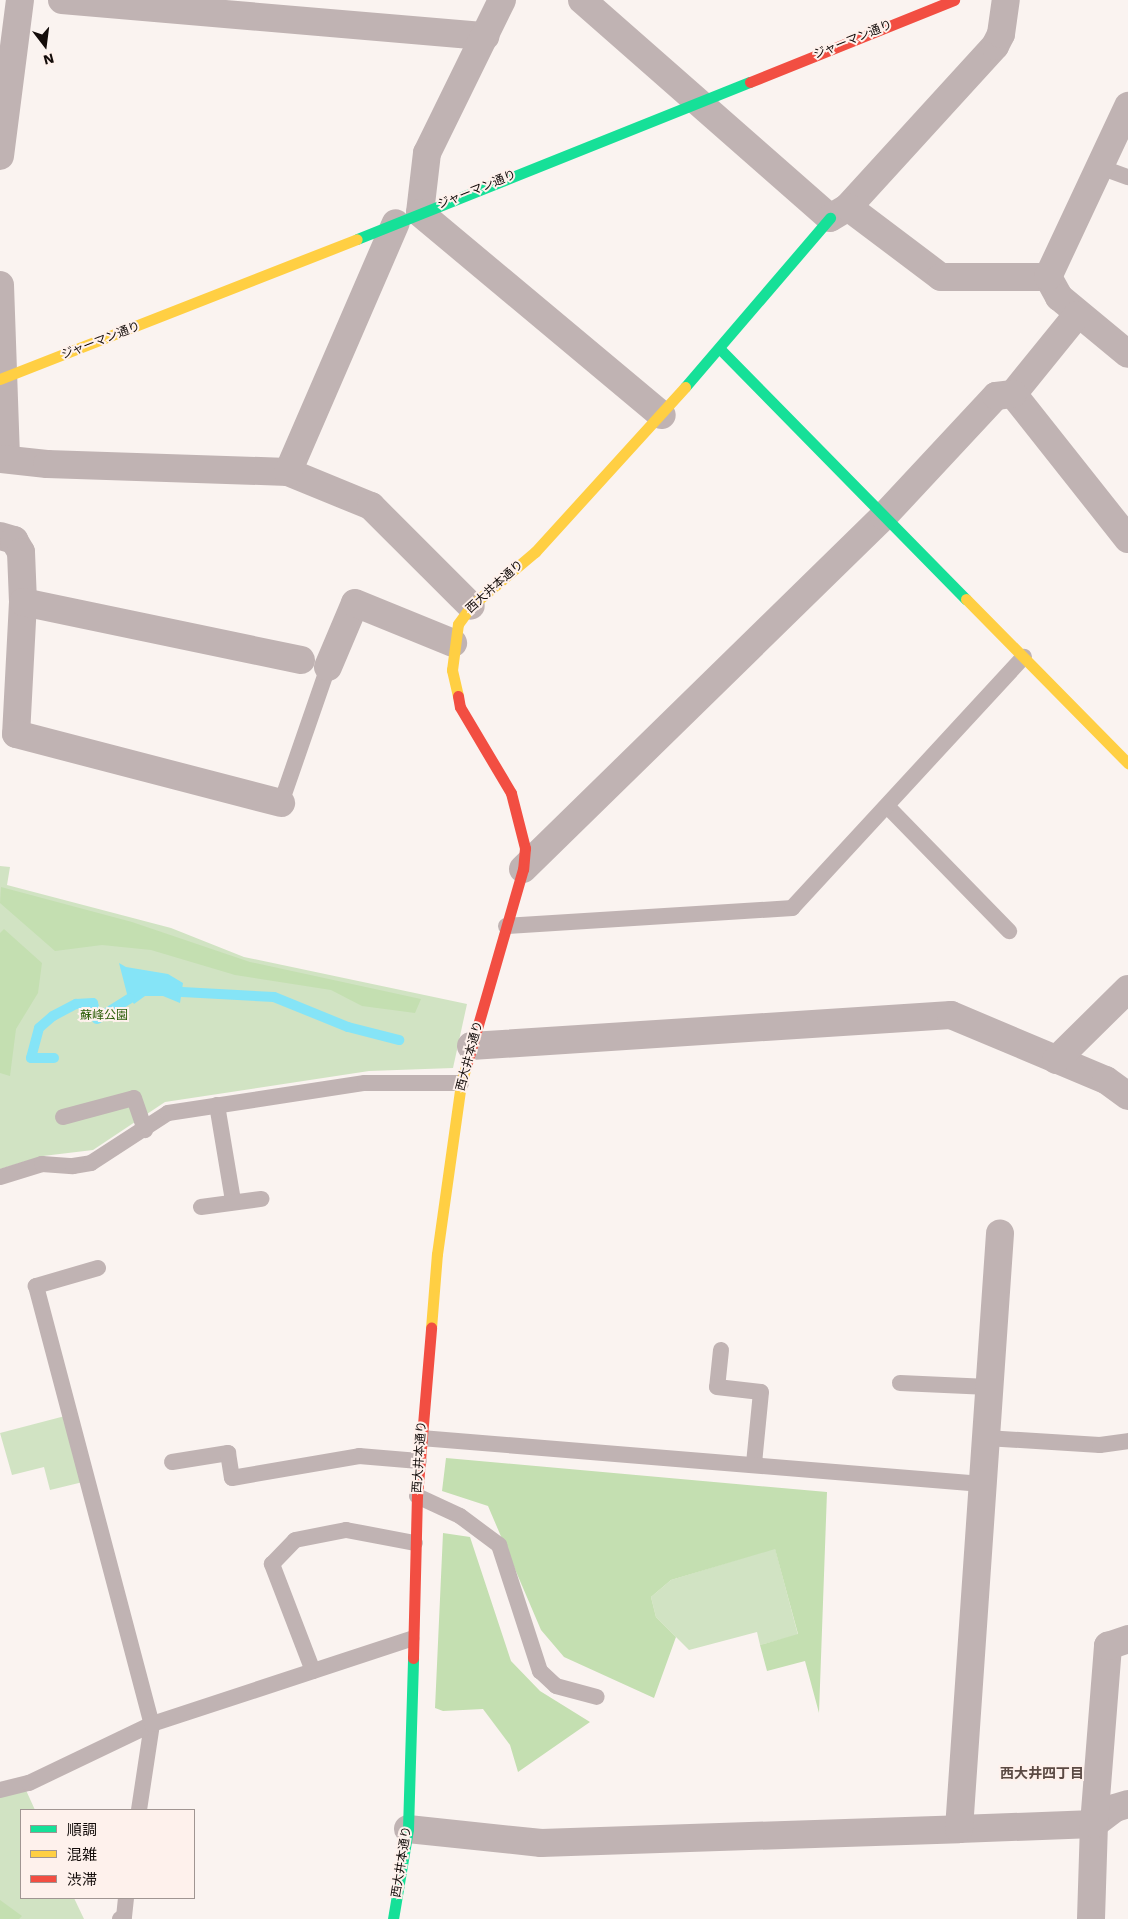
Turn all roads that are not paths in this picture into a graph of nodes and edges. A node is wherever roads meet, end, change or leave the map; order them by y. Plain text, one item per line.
1 (13, 0) edge
2 (20, 0) edge
3 (62, 0) edge
4 (502, 0) edge
5 (582, 0) edge
6 (954, 0) edge
7 (1006, 0) edge
8 (0, 6) edge
9 (210, 6) edge
10 (485, 36) junction
11 (697, 102) junction
12 (1128, 106) edge
13 (0, 156) edge
14 (1100, 167) junction
15 (1128, 177) edge
16 (839, 213) junction
17 (408, 218) junction
18 (1048, 277) junction
19 (0, 285) edge
20 (1077, 315) junction
21 (720, 349) junction
22 (1128, 354) edge
23 (1, 378) edge
24 (1013, 394) junction
25 (662, 415) junction
26 (3, 459) edge
27 (288, 472) junction
28 (884, 516) junction
29 (0, 536) edge
30 (1128, 539) edge
31 (23, 602) junction
32 (471, 606) junction
33 (453, 643) junction
34 (1024, 658) junction
35 (301, 660) dead end
36 (328, 667) joint
37 (1128, 763) edge
38 (280, 803) joint
39 (886, 806) junction
40 (523, 869) junction
41 (506, 926) junction
42 (1009, 932) dead end
43 (1128, 989) edge
44 (471, 1046) junction
45 (1056, 1060) junction
46 (461, 1083) junction
47 (1128, 1096) edge
48 (217, 1105) junction
49 (63, 1117) dead end
50 (145, 1130) junction
51 (0, 1177) edge
52 (261, 1199) dead end
53 (233, 1201) junction
54 (200, 1207) dead end
55 (1000, 1233) dead end
56 (98, 1268) dead end
57 (721, 1350) dead end
58 (900, 1383) dead end
59 (989, 1387) junction
60 (421, 1438) junction
61 (986, 1438) junction
62 (1128, 1441) edge
63 (419, 1461) junction
64 (172, 1462) dead end
65 (754, 1464) junction
66 (982, 1484) junction
67 (417, 1496) junction
68 (415, 1543) junction
69 (1128, 1639) edge
70 (411, 1640) junction
71 (313, 1671) junction
72 (597, 1697) dead end
73 (152, 1724) junction
74 (0, 1790) edge
75 (1128, 1804) edge
76 (139, 1809) edge
77 (1094, 1824) junction
78 (408, 1829) junction
79 (959, 1829) junction
80 (126, 1899) edge
81 (120, 1919) edge
82 (393, 1919) edge
83 (1091, 1919) edge

1 - 8 street
2 - 13 street
3 - 9 street
4 - 10 street
5 - 11 street
6 - 11 street, ジャーマン通り
7 - 16 street
9 - 10 street
10 - 17 street
11 - 16 street
11 - 17 street, ジャーマン通り
12 - 14 street
14 - 15 lane
14 - 18 street
16 - 18 street
16 - 21 street, 西大井本通り
17 - 23 street, ジャーマン通り
17 - 25 street
17 - 27 street
18 - 20 street
19 - 23 street
20 - 22 street
20 - 24 street
21 - 25 street, 西大井本通り
21 - 28 street
23 - 26 street
24 - 28 street
24 - 30 street
25 - 32 street, 西大井本通り
26 - 27 street
27 - 32 street
28 - 34 street
28 - 40 street
29 - 31 street
31 - 35 street
31 - 38 street
32 - 33 street, 西大井本通り
33 - 36 street
33 - 40 street, 西大井本通り
34 - 37 street
34 - 39 lane
36 - 38 lane
39 - 41 lane
39 - 42 lane
40 - 41 street, 西大井本通り
41 - 44 street, 西大井本通り
43 - 45 street
44 - 45 street
44 - 46 street, 西大井本通り
45 - 47 street
46 - 48 lane
46 - 60 street, 西大井本通り
48 - 50 lane
48 - 53 lane
49 - 50 lane
50 - 51 lane
52 - 53 lane
53 - 54 lane
55 - 59 street
56 - 73 lane
57 - 65 lane
58 - 59 lane
59 - 61 street
60 - 63 street, 西大井本通り
60 - 65 lane
61 - 62 lane
61 - 66 street
63 - 64 lane
63 - 67 street, 西大井本通り
65 - 66 lane
66 - 79 street
67 - 68 street, 西大井本通り
67 - 72 lane
68 - 70 street, 西大井本通り
68 - 71 lane
69 - 77 street
70 - 71 lane
70 - 78 street, 西大井本通り
71 - 73 lane
73 - 74 lane
73 - 76 lane
75 - 77 street
77 - 79 street
77 - 83 street
78 - 79 street
78 - 82 street, 西大井本通り
80 - 81 lane

